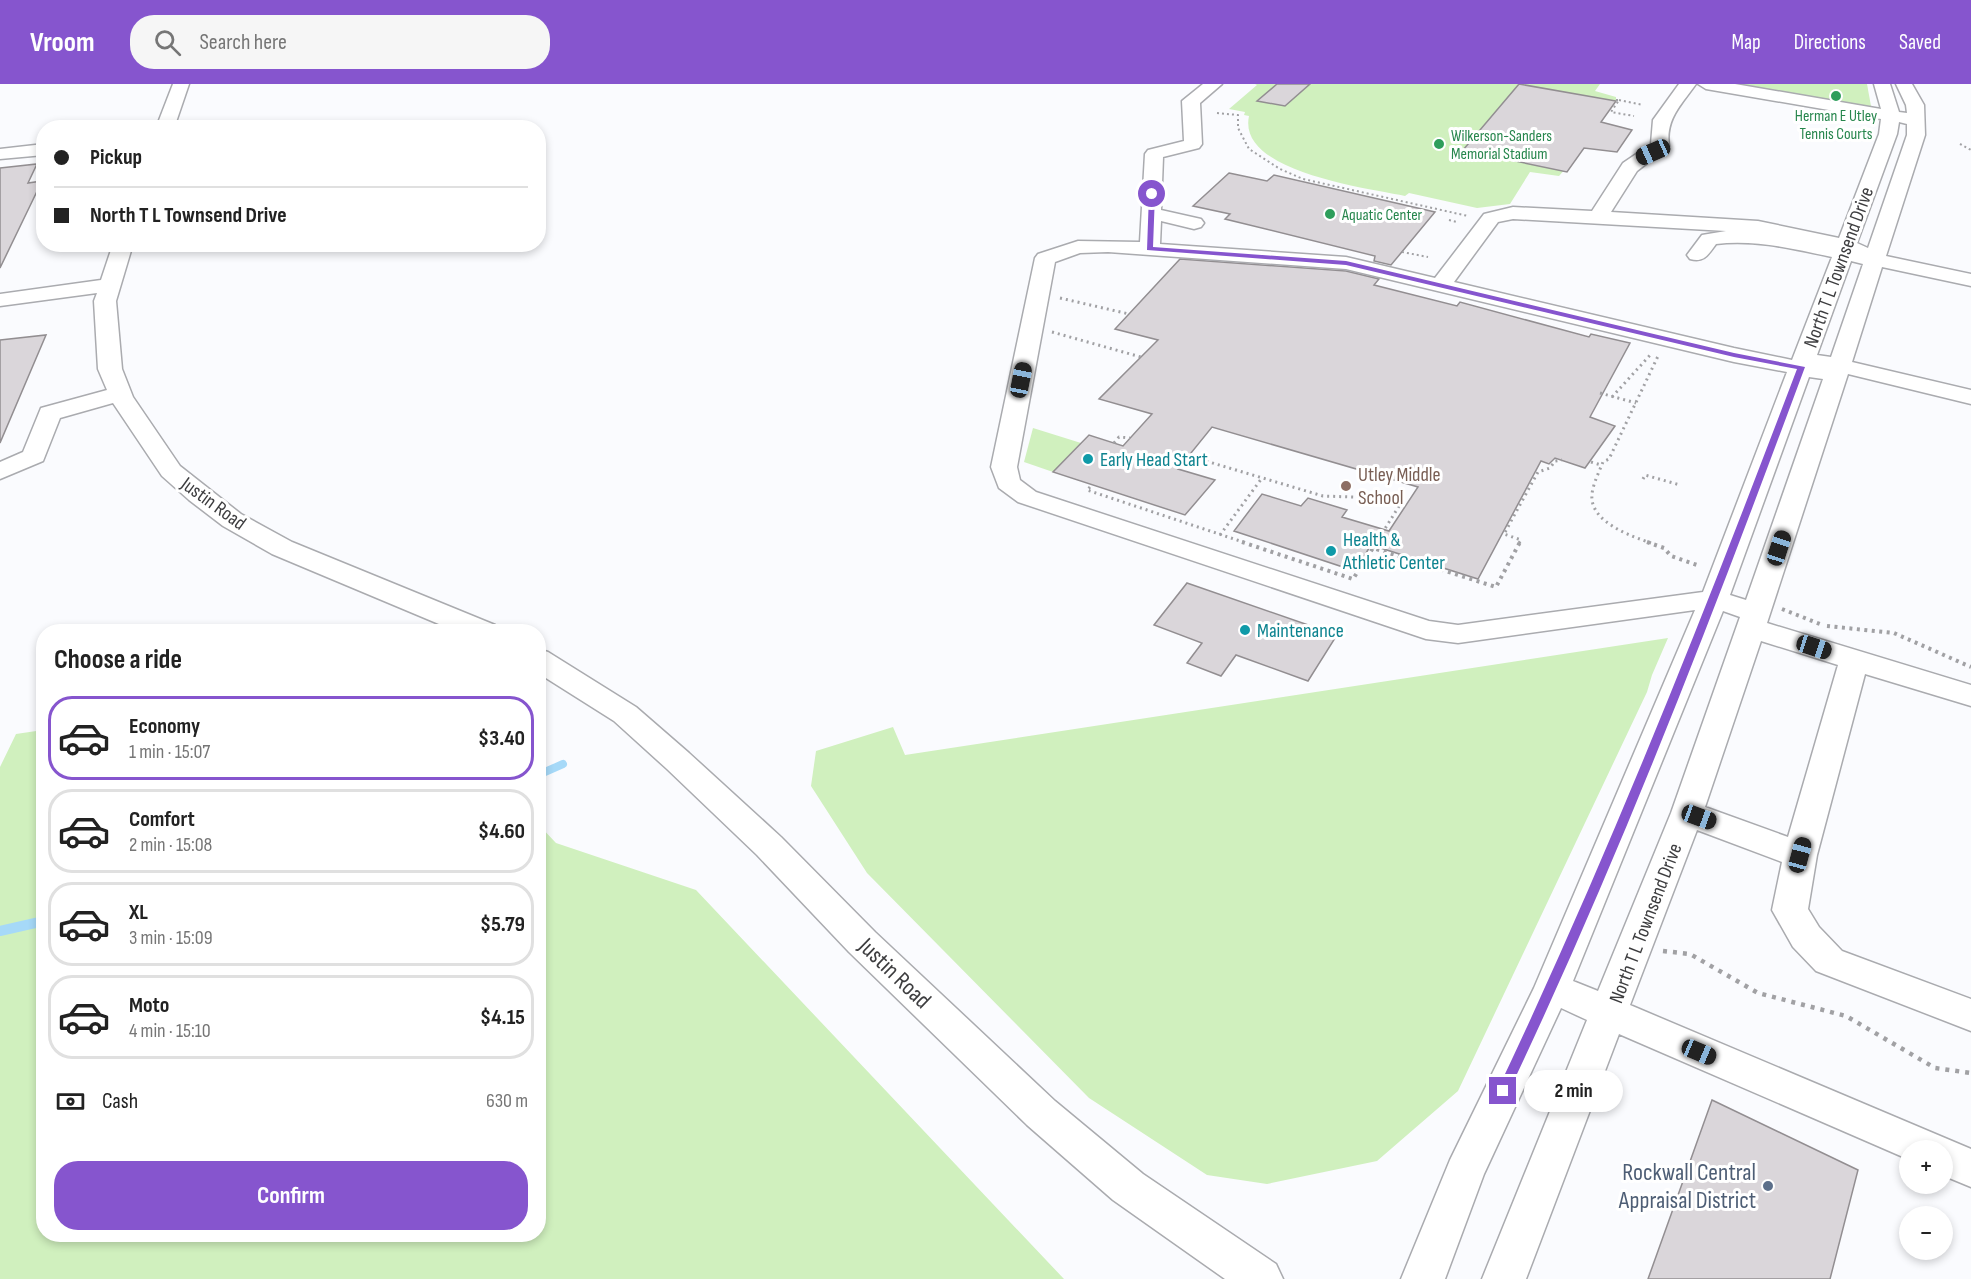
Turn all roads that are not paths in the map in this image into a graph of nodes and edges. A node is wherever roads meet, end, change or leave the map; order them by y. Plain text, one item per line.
1 (181, 84) edge
2 (1214, 84) edge
3 (1688, 84) edge
4 (1706, 84) edge
5 (1882, 84) edge
6 (1904, 84) edge
7 (1905, 119) junction
8 (168, 120) edge
9 (36, 150) edge
10 (0, 154) edge
11 (1151, 213) junction
12 (1598, 216) junction
13 (1679, 221) junction
14 (1194, 223) dead end
15 (1150, 249) junction
16 (1844, 250) junction
17 (120, 252) edge
18 (1873, 260) junction
19 (1971, 280) edge
20 (109, 285) junction
21 (1440, 286) junction
22 (0, 300) edge
23 (1803, 362) junction
24 (1837, 370) junction
25 (120, 394) junction
26 (1971, 398) edge
27 (0, 471) edge
28 (1714, 599) junction
29 (1762, 616) junction
30 (469, 624) edge
31 (1854, 660) junction
32 (546, 663) edge
33 (1971, 696) edge
34 (1686, 813) junction
35 (1800, 855) junction
36 (1552, 988) junction
37 (1610, 1014) junction
38 (1971, 1015) edge
39 (1906, 1140) edge
40 (1953, 1161) edge
41 (1971, 1168) edge
42 (1261, 1279) edge
43 (1423, 1279) edge
44 (1504, 1279) edge

1 - 8 street
2 - 11 street
3 - 12 street
4 - 7 street
5 - 7 street, North T L Townsend Drive
6 - 7 street
7 - 16 street, North T L Townsend Drive
7 - 18 street, North T L Townsend Drive
9 - 10 street
11 - 14 street
11 - 15 street
12 - 13 street
12 - 21 street
13 - 16 street
13 - 16 street
15 - 21 street
15 - 28 street
16 - 18 street
16 - 23 street, North T L Townsend Drive
17 - 20 street, Justin Road
18 - 19 street
18 - 24 street, North T L Townsend Drive
20 - 22 street
20 - 25 street, Justin Road
21 - 23 street
23 - 24 street
23 - 28 street, North T L Townsend Drive
24 - 26 street
24 - 29 street, North T L Townsend Drive
25 - 27 street
25 - 30 street, Justin Road
28 - 29 street
28 - 36 street, North T L Townsend Drive
29 - 31 street
29 - 34 street, North T L Townsend Drive
31 - 33 street
31 - 35 street
32 - 42 street, Justin Road
34 - 35 street
34 - 37 street, North T L Townsend Drive
35 - 38 street
36 - 37 street
36 - 43 street, North T L Townsend Drive
37 - 39 street
37 - 44 street, North T L Townsend Drive
40 - 41 street

